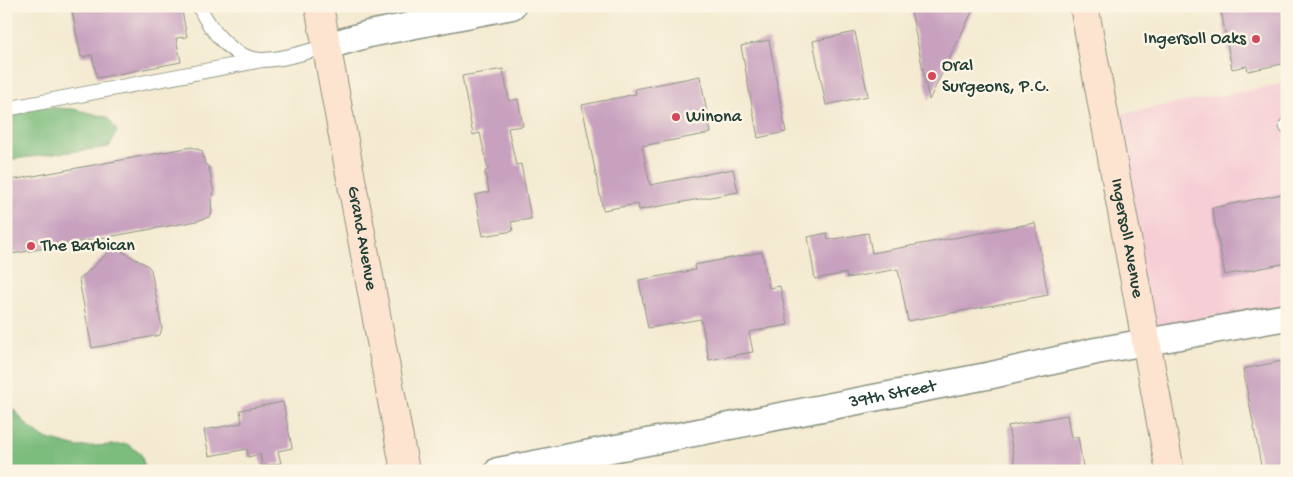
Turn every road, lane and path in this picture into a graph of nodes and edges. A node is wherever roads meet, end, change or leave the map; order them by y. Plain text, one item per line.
1 (199, 6) edge
2 (319, 6) edge
3 (512, 6) edge
4 (1084, 6) edge
5 (327, 46) junction
6 (262, 60) junction
7 (7, 106) edge
8 (1287, 317) edge
9 (1146, 341) junction
10 (405, 471) edge
11 (498, 471) edge
12 (1170, 471) edge

1 - 6 lane
2 - 5 main road, Grand Avenue
3 - 5 street
4 - 9 main road, Ingersoll Avenue
5 - 6 lane
5 - 10 main road, Grand Avenue
6 - 7 lane
8 - 9 street, 39th Street
9 - 11 street, 39th Street
9 - 12 main road, Ingersoll Avenue

